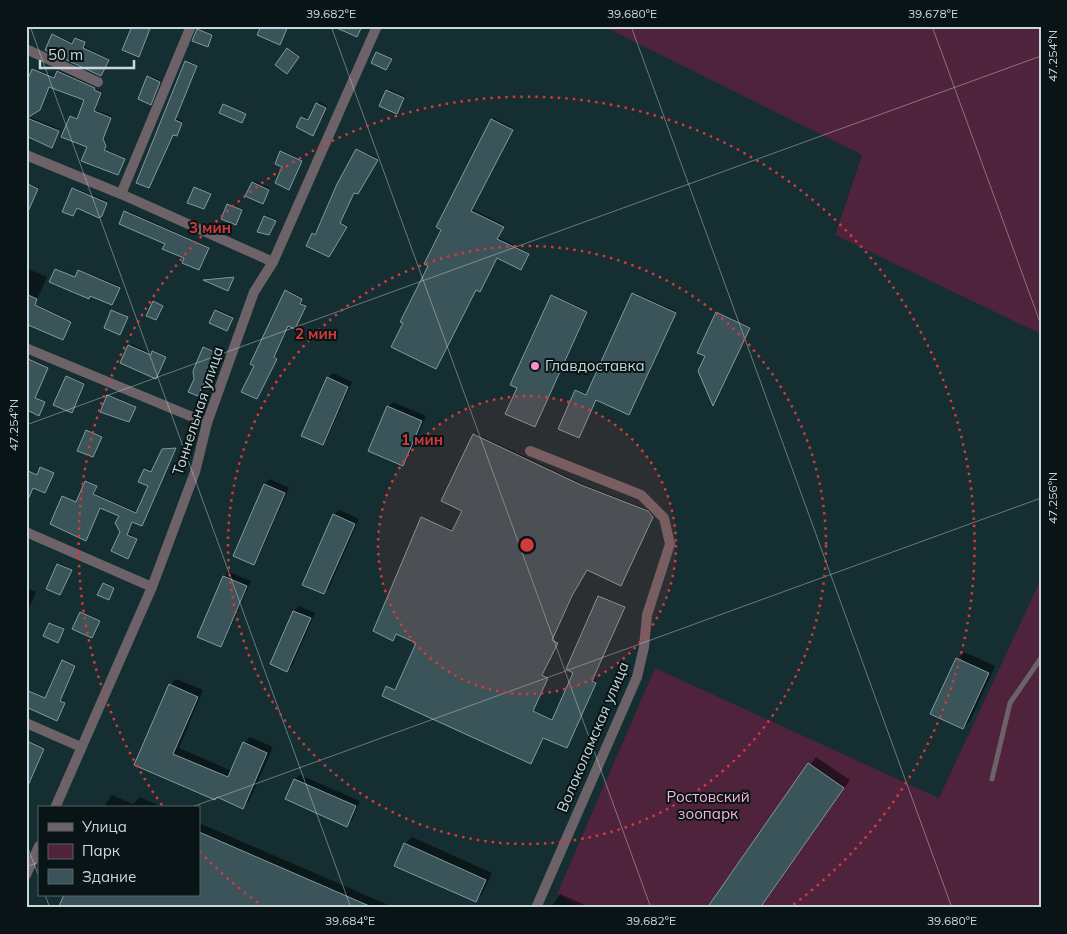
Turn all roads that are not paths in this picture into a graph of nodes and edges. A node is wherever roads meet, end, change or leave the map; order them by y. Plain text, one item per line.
1 (191, 26) edge
2 (376, 26) edge
3 (26, 49) edge
4 (98, 82) dead end
5 (26, 156) edge
6 (121, 194) junction
7 (273, 262) junction
8 (26, 348) edge
9 (207, 423) junction
10 (530, 451) dead end
11 (26, 532) edge
12 (152, 587) junction
13 (1041, 658) edge
14 (26, 723) edge
15 (81, 747) junction
16 (992, 780) dead end
17 (56, 806) edge
18 (38, 848) edge
19 (26, 875) edge
20 (536, 908) edge

1 - 6 street
2 - 7 street, Тоннельная улица
3 - 4 street
5 - 6 street
6 - 7 street
7 - 9 street, Тоннельная улица
8 - 9 street
9 - 12 street, Тоннельная улица
10 - 20 street, Волоколамская улица
11 - 12 street
12 - 15 street, Тоннельная улица
13 - 16 lane
14 - 15 street
15 - 17 street, Тоннельная улица
18 - 19 street

